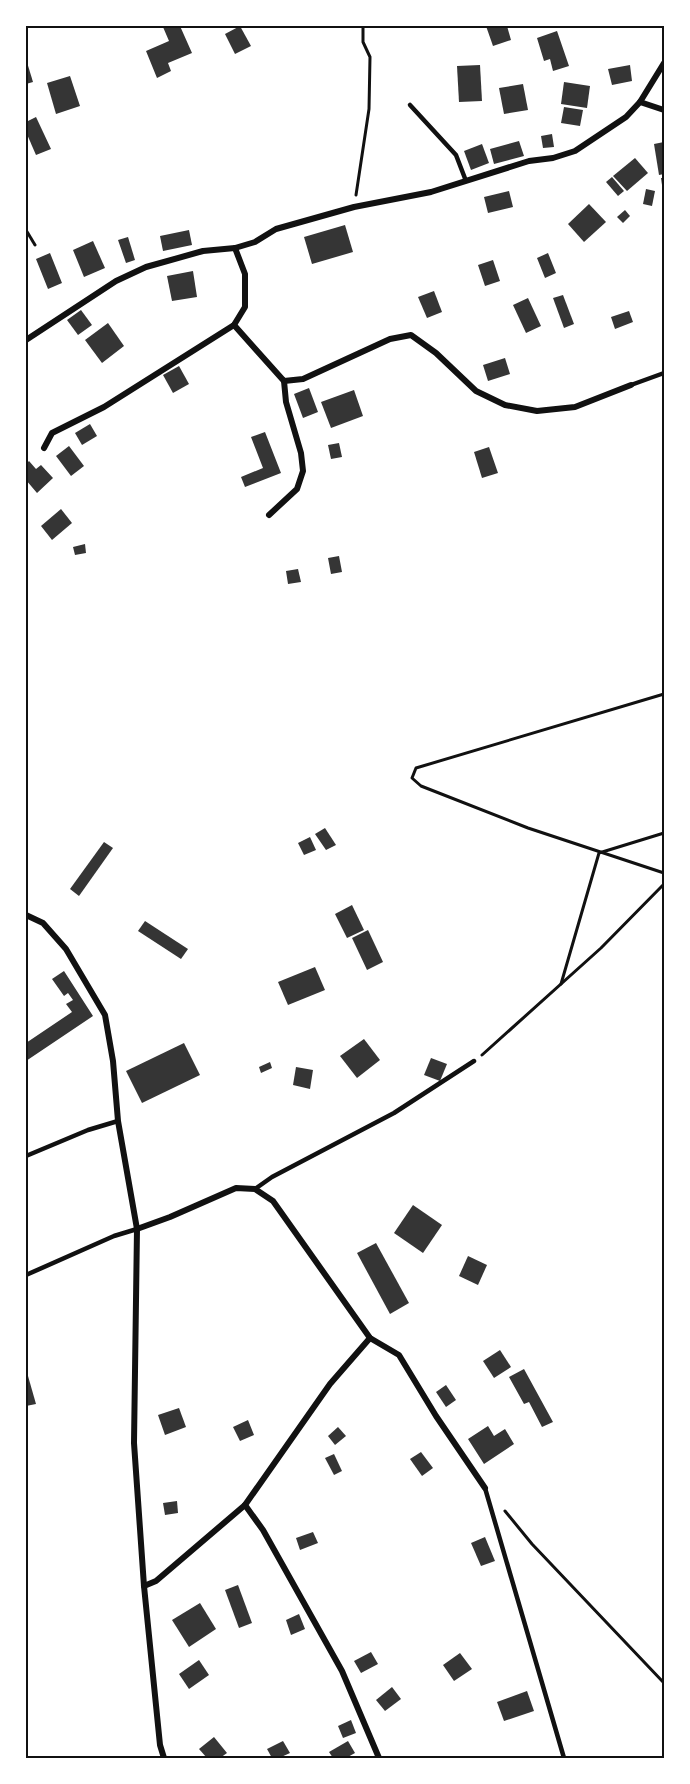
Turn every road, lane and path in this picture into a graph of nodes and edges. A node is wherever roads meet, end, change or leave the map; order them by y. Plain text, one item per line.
1 (363, 26) edge
2 (664, 63) edge
3 (640, 102) junction
4 (410, 105) dead end
5 (664, 110) edge
6 (466, 181) junction
7 (354, 207) junction
8 (26, 230) edge
9 (35, 244) dead end
10 (235, 248) junction
11 (234, 325) junction
12 (26, 340) edge
13 (664, 373) edge
14 (284, 381) junction
15 (631, 386) joint
16 (44, 448) dead end
17 (269, 515) dead end
18 (664, 694) edge
19 (664, 833) edge
20 (599, 853) junction
21 (664, 873) edge
22 (664, 884) edge
23 (26, 915) edge
24 (561, 984) junction
25 (474, 1062) joint
26 (118, 1120) junction
27 (26, 1156) edge
28 (255, 1189) junction
29 (137, 1229) junction
30 (26, 1275) edge
31 (370, 1338) junction
32 (485, 1488) junction
33 (245, 1506) junction
34 (144, 1586) junction
35 (664, 1683) edge
36 (164, 1758) edge
37 (379, 1758) edge
38 (564, 1758) edge

1 - 7 path
2 - 3 street
3 - 5 street
3 - 6 street
4 - 6 lane
6 - 7 street
7 - 10 street
8 - 9 path
10 - 11 street
10 - 12 street
11 - 14 street
11 - 16 street
13 - 15 lane
14 - 15 street
14 - 17 street
18 - 20 path
19 - 20 path
20 - 21 path
20 - 24 path
22 - 24 path
23 - 26 street
24 - 25 path
25 - 28 lane
26 - 27 lane
26 - 29 street
28 - 29 street
28 - 31 street
29 - 30 lane
29 - 34 street
31 - 32 street
31 - 33 street
32 - 35 path
32 - 38 lane
33 - 34 street
33 - 37 street
34 - 36 street

